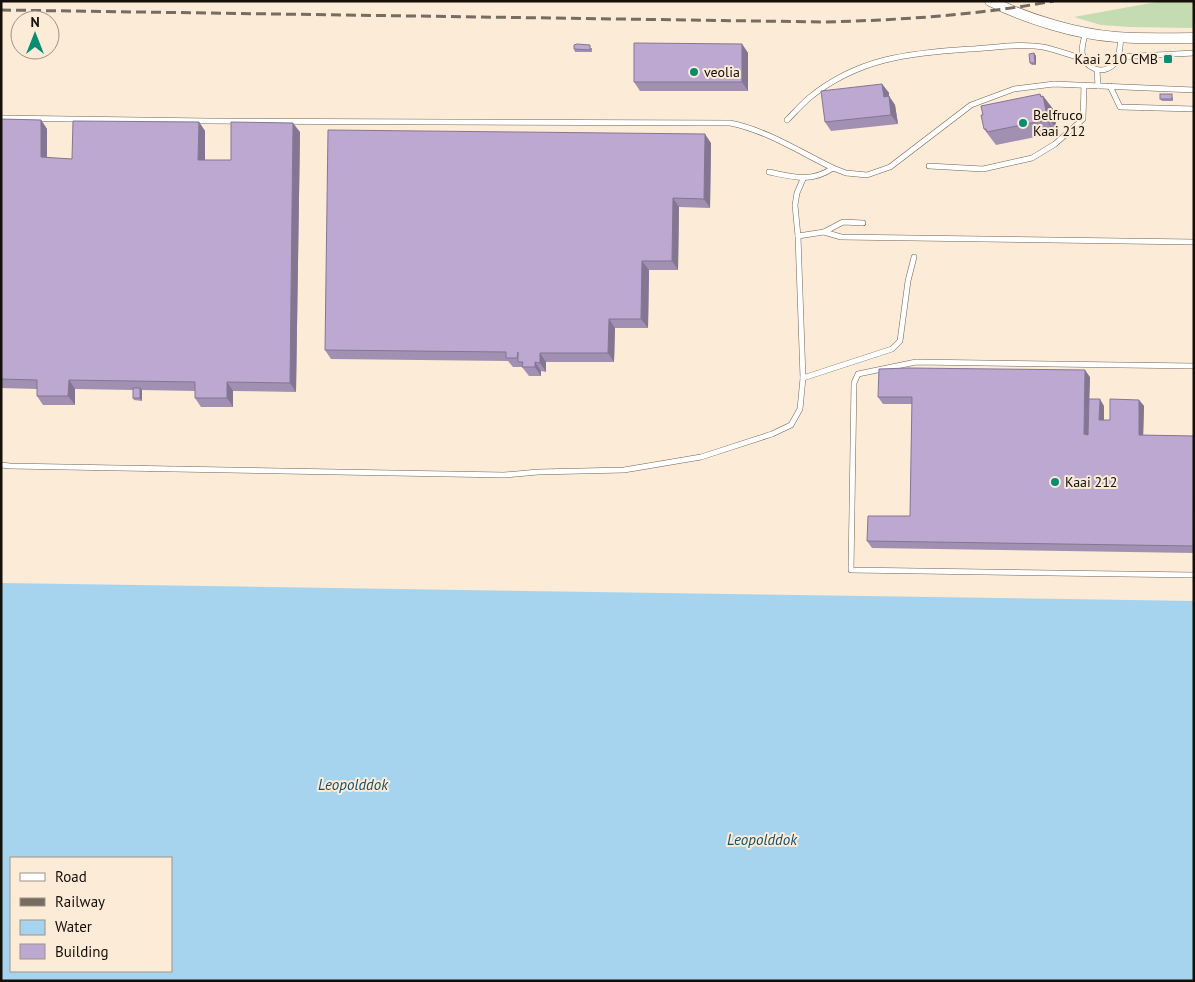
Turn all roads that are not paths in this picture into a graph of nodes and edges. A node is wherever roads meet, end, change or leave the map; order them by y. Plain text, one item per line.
1 (990, 1) edge
2 (1086, 32) junction
3 (1121, 38) junction
4 (1194, 38) edge
5 (1194, 53) edge
6 (1118, 57) junction
7 (1083, 59) junction
8 (1097, 70) junction
9 (1084, 85) junction
10 (1098, 86) junction
11 (1110, 86) junction
12 (1194, 90) edge
13 (1194, 109) edge
14 (1, 118) edge
15 (787, 120) dead end
16 (929, 166) dead end
17 (833, 168) junction
18 (769, 172) dead end
19 (803, 179) junction
20 (863, 223) dead end
21 (824, 232) junction
22 (798, 236) junction
23 (1194, 242) edge
24 (914, 257) dead end
25 (1194, 366) edge
26 (803, 378) junction
27 (1, 465) edge
28 (1194, 575) edge

1 - 2 street
2 - 3 street
2 - 7 lane
3 - 4 street
3 - 6 lane
5 - 6 lane
6 - 8 lane
7 - 8 lane
7 - 15 lane
8 - 10 lane
9 - 10 lane
9 - 16 lane
9 - 17 lane
10 - 11 lane
11 - 12 lane
11 - 13 lane
14 - 17 lane
17 - 19 lane
18 - 19 lane
19 - 22 lane
20 - 21 lane
21 - 22 lane
21 - 23 lane
22 - 26 lane
24 - 26 lane
25 - 28 lane
26 - 27 lane

